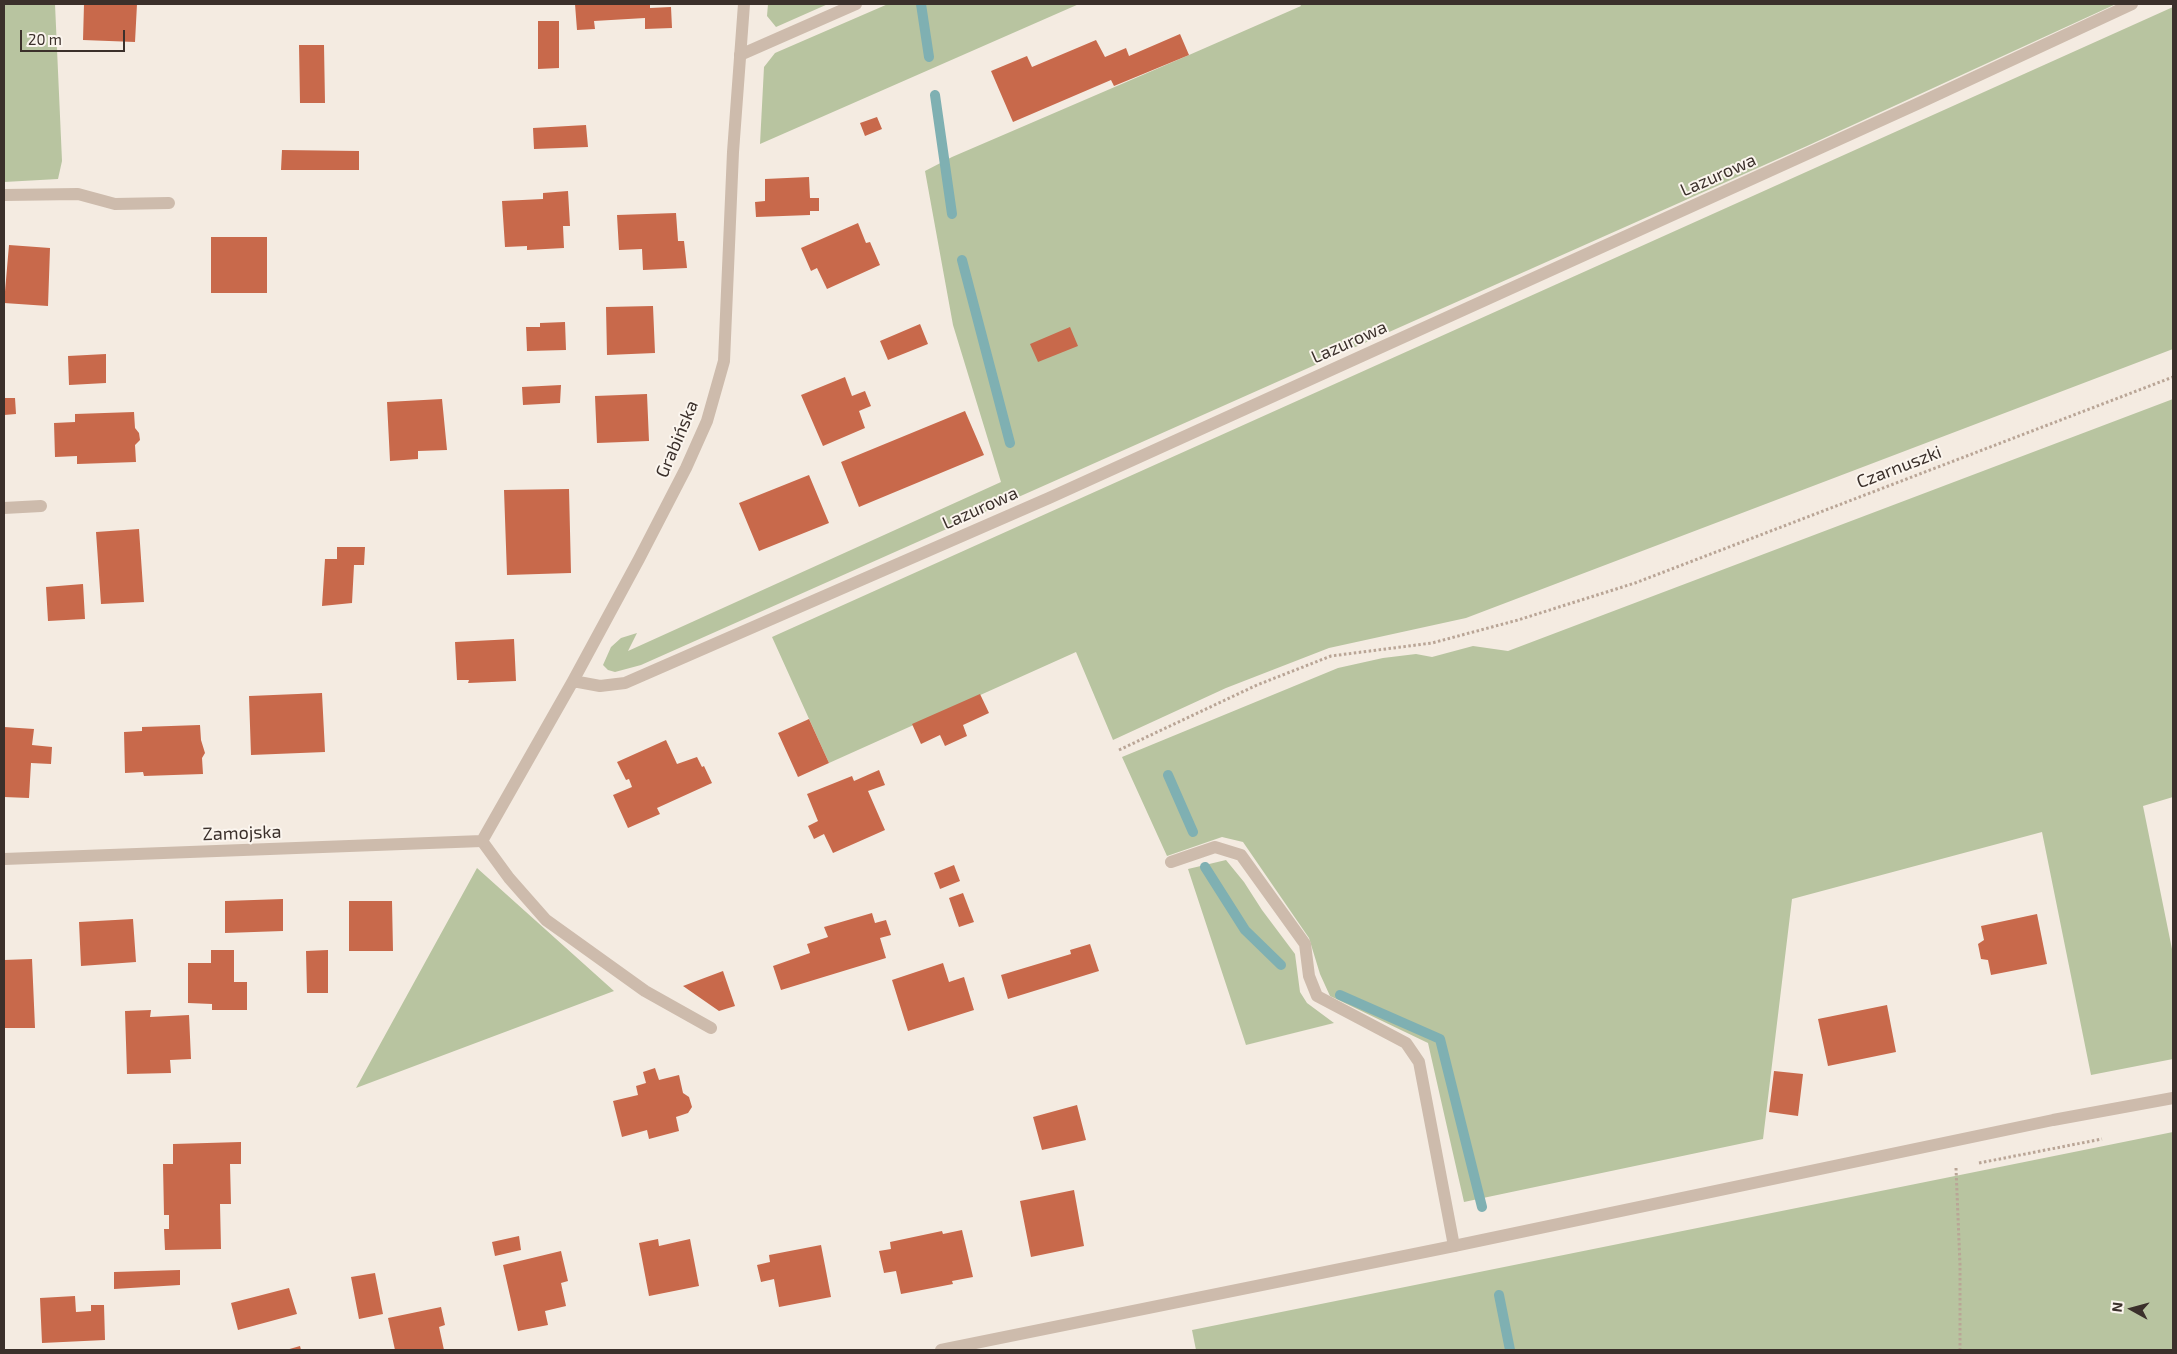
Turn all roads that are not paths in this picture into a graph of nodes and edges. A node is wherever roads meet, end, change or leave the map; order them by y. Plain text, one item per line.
1 (744, 4) edge
2 (856, 4) edge
3 (2132, 4) edge
4 (740, 55) junction
5 (4, 195) edge
6 (169, 203) dead end
7 (41, 506) dead end
8 (4, 508) edge
9 (573, 681) junction
10 (482, 841) junction
11 (4, 859) edge
12 (1171, 862) dead end
13 (711, 1028) dead end
14 (2173, 1098) edge
15 (1454, 1246) junction
16 (941, 1350) edge

1 - 4 street, Grabińska
2 - 4 street
3 - 9 street, Lazurowa
4 - 9 street, Grabińska
5 - 6 street
7 - 8 street
9 - 10 street, Grabińska
10 - 11 street, Zamojska
10 - 13 street
12 - 15 street
14 - 15 street
15 - 16 street

